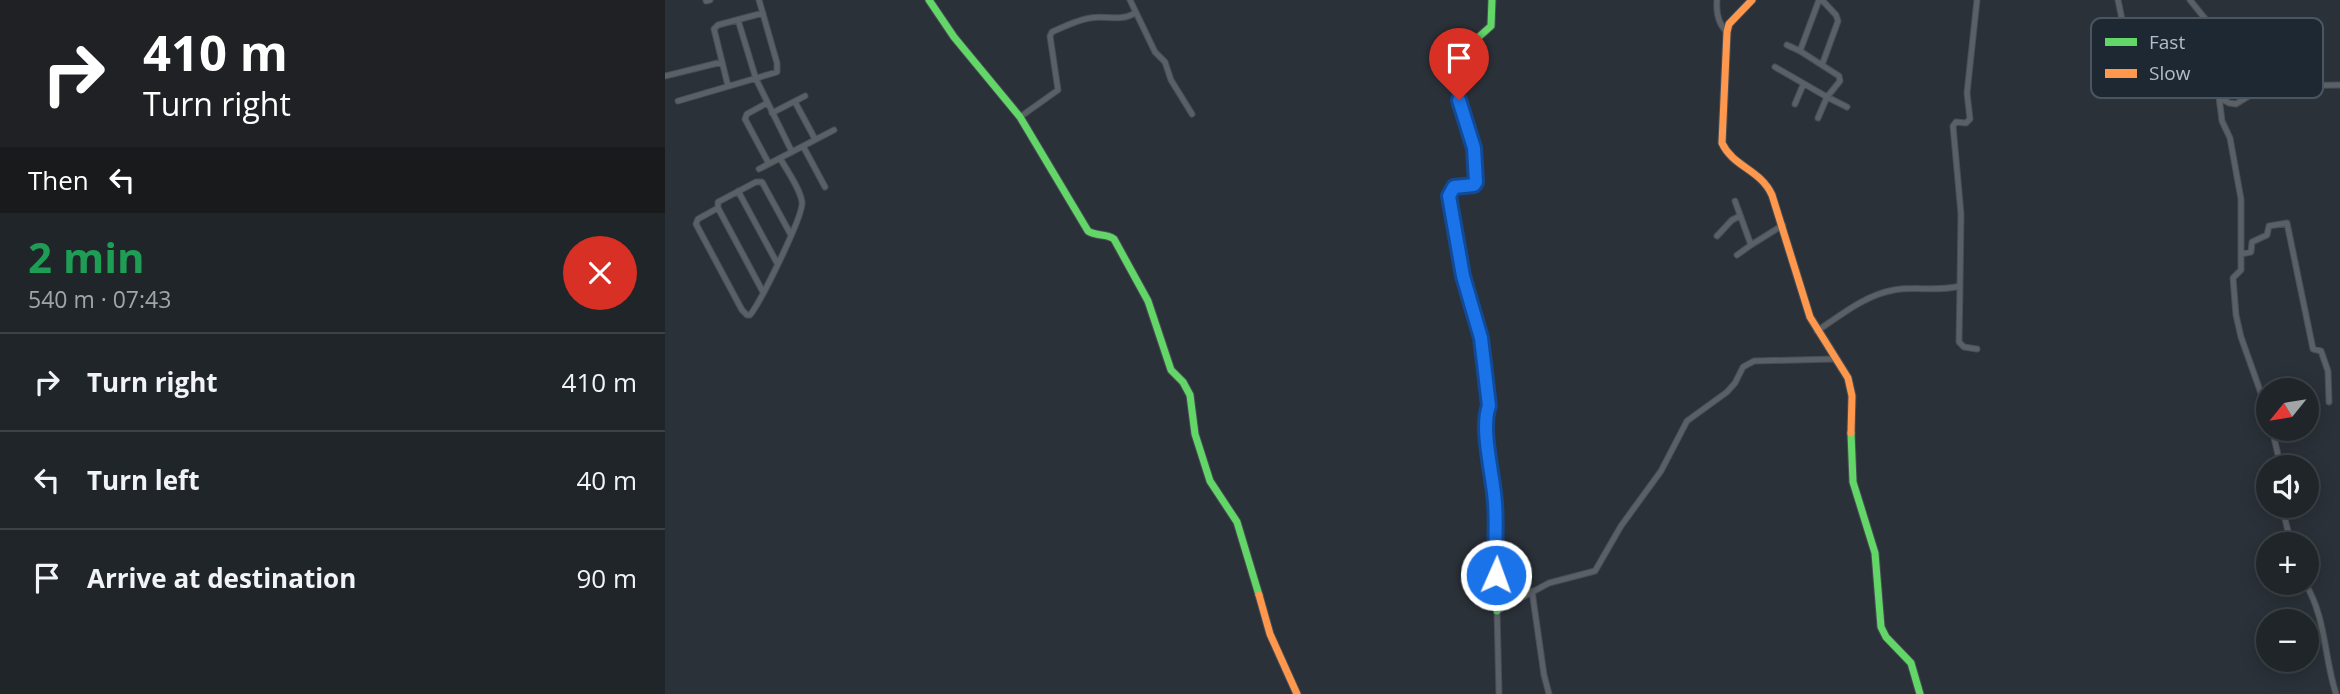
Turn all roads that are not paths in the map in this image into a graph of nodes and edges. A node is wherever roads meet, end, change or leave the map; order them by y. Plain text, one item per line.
1 (759, 0) edge
2 (929, 0) edge
3 (1130, 0) edge
4 (1492, 0) edge
5 (1717, 0) edge
6 (1752, 0) edge
7 (1820, 0) edge
8 (1977, 0) edge
9 (2118, 0) edge
10 (2190, 0) edge
11 (762, 13) junction
12 (1135, 13) junction
13 (2122, 18) edge
14 (2205, 18) edge
15 (738, 20) junction
16 (1727, 32) junction
17 (1787, 45) dead end
18 (1800, 51) junction
19 (722, 62) junction
20 (1822, 65) junction
21 (1775, 67) dead end
22 (665, 76) edge
23 (756, 79) junction
24 (1804, 85) junction
25 (729, 86) junction
26 (805, 96) dead end
27 (1827, 97) junction
28 (2219, 98) edge
29 (2221, 98) edge
30 (2246, 98) edge
31 (678, 101) dead end
32 (795, 102) junction
33 (767, 103) junction
34 (1795, 103) dead end
35 (1847, 107) dead end
36 (772, 113) junction
37 (1192, 114) dead end
38 (1020, 117) junction
39 (1818, 118) dead end
40 (834, 130) dead end
41 (815, 139) junction
42 (803, 146) junction
43 (792, 152) junction
44 (781, 158) junction
45 (769, 164) junction
46 (759, 169) dead end
47 (825, 187) dead end
48 (738, 191) junction
49 (1735, 201) dead end
50 (718, 208) junction
51 (1740, 216) junction
52 (1783, 225) junction
53 (791, 235) junction
54 (1717, 236) dead end
55 (1751, 246) junction
56 (2241, 254) junction
57 (1737, 256) dead end
58 (778, 263) junction
59 (1960, 286) junction
60 (762, 292) junction
61 (1817, 331) junction
62 (1977, 349) dead end
63 (1835, 359) junction
64 (2256, 379) edge
65 (2329, 402) dead end
66 (1532, 591) junction
67 (2312, 595) edge
68 (1497, 611) junction
69 (1297, 694) edge
70 (1499, 694) edge
71 (1549, 694) edge
72 (1920, 694) edge
73 (2336, 694) edge

1 - 11 street
2 - 38 street
3 - 12 street
4 - 68 street
5 - 16 street
6 - 16 street
7 - 18 street
7 - 20 street
8 - 59 street
9 - 13 street
10 - 14 street
11 - 15 street
11 - 23 street
12 - 37 street
12 - 38 street
15 - 19 street
15 - 23 street
16 - 52 street
17 - 18 street
18 - 20 street
19 - 22 street
19 - 25 street
20 - 27 street
21 - 24 street
23 - 25 street
23 - 33 street
24 - 27 street
24 - 34 street
25 - 31 street
26 - 32 street
27 - 35 street
27 - 39 street
28 - 56 street
29 - 30 street
32 - 36 street
32 - 41 street
33 - 36 street
33 - 45 street
36 - 43 street
38 - 69 street
40 - 41 street
41 - 42 street
42 - 43 street
42 - 47 street
43 - 44 street
44 - 45 street
44 - 53 street
45 - 46 street
48 - 50 street
48 - 53 street
48 - 58 street
49 - 51 street
50 - 60 street
50 - 60 street
51 - 54 street
51 - 55 street
52 - 55 street
52 - 61 street
53 - 58 street
55 - 57 street
56 - 64 street
56 - 65 street
58 - 60 street
59 - 61 street
59 - 62 street
61 - 63 street
63 - 66 street
63 - 72 street
66 - 68 street
66 - 71 street
67 - 73 street
68 - 70 street

